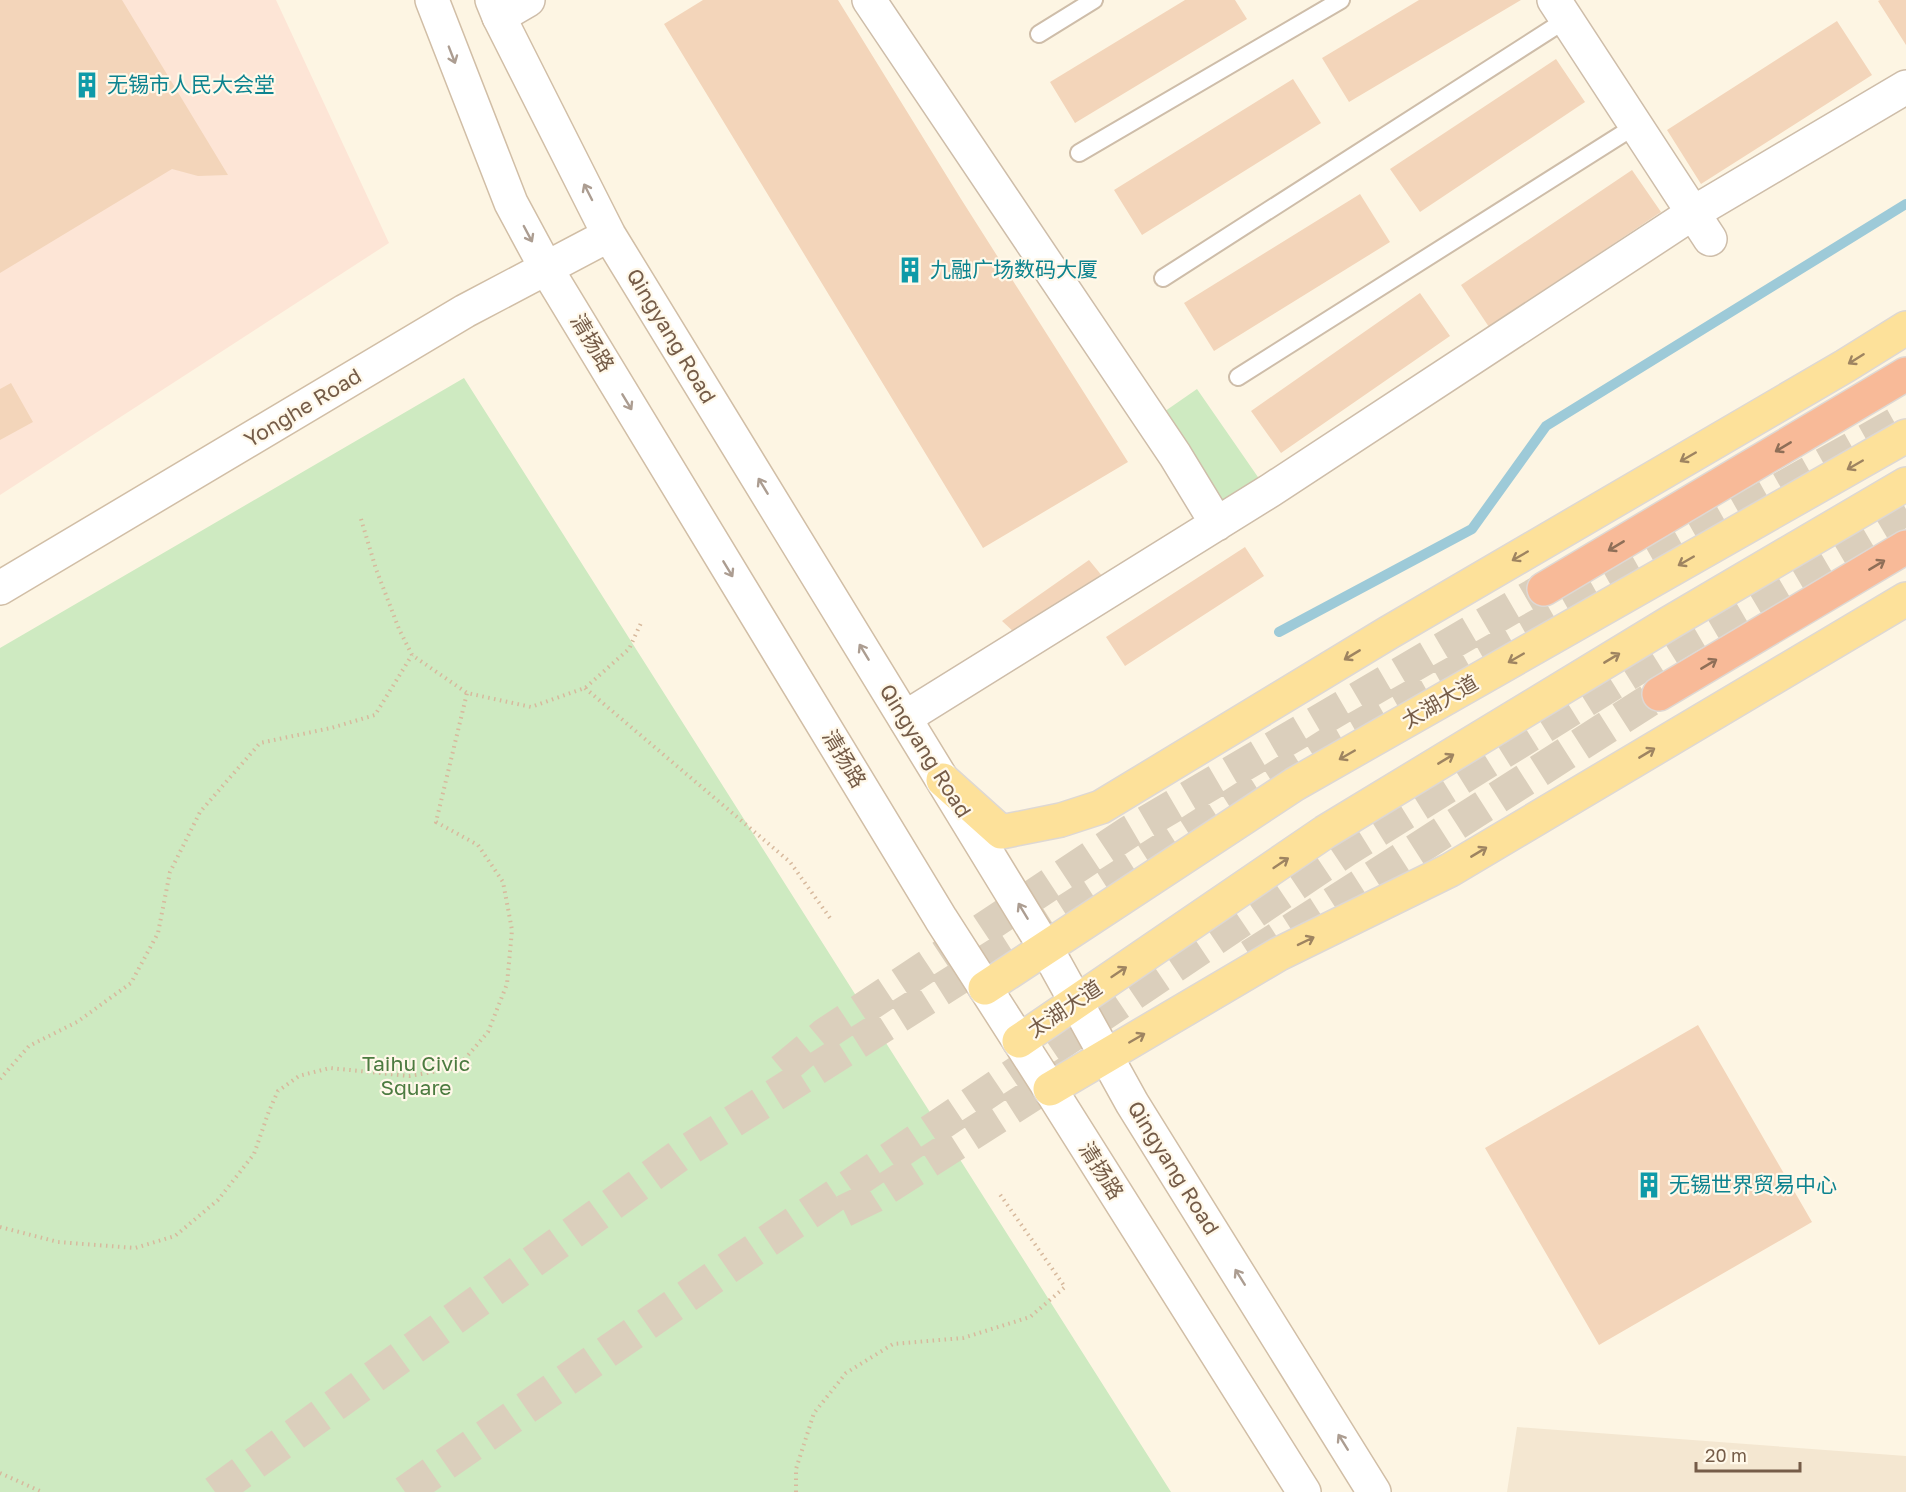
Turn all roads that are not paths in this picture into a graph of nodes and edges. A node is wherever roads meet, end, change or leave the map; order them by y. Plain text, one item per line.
1 (432, 0) edge
2 (528, 0) edge
3 (869, 0) edge
4 (1095, 0) edge
5 (1341, 0) edge
6 (496, 9) edge
7 (1561, 9) edge
8 (1039, 34) dead end
9 (1906, 87) edge
10 (1635, 126) junction
11 (1079, 153) dead end
12 (1701, 226) junction
13 (609, 235) junction
14 (546, 268) junction
15 (1163, 278) dead end
16 (1906, 328) edge
17 (1906, 374) edge
18 (1238, 377) dead end
19 (1906, 436) edge
20 (1906, 484) edge
21 (1217, 524) junction
22 (1906, 548) edge
23 (0, 588) edge
24 (1544, 589) tunnel mouth
25 (1906, 599) edge
26 (1659, 694) tunnel mouth
27 (906, 720) junction
28 (943, 780) junction
29 (1045, 948) junction
30 (986, 988) junction
31 (1076, 1002) junction
32 (1019, 1041) junction
33 (1106, 1056) junction
34 (1050, 1089) junction
35 (1304, 1492) edge
36 (1374, 1492) edge

1 -> 14 main road, 清扬路
2 - 6 main road
3 - 21 main road
4 - 8 lane
5 - 11 lane
13 -> 6 main road, Qingyang Road
7 - 10 main road
7 - 15 lane
9 - 12 main road
10 - 12 main road
10 - 18 lane
12 - 21 main road
13 - 14 main road, Yonghe Road
27 -> 13 main road, Qingyang Road
14 - 23 main road, Yonghe Road
14 -> 30 main road, 清扬路
16 -> 28 main road
17 -> 24 highway
19 -> 29 main road, 太湖大道
31 -> 20 main road, 太湖大道
21 - 27 main road
26 -> 22 highway
33 -> 25 main road
27 - 28 main road, Qingyang Road
29 -> 28 main road, Qingyang Road
29 - 30 main road, 太湖大道
29 - 31 main road, Qingyang Road
30 - 32 main road, 清扬路
31 - 32 main road, 太湖大道
31 - 33 main road, Qingyang Road
32 - 34 main road, 清扬路
33 - 34 main road
36 -> 33 main road, Qingyang Road
34 - 35 main road, 清扬路

